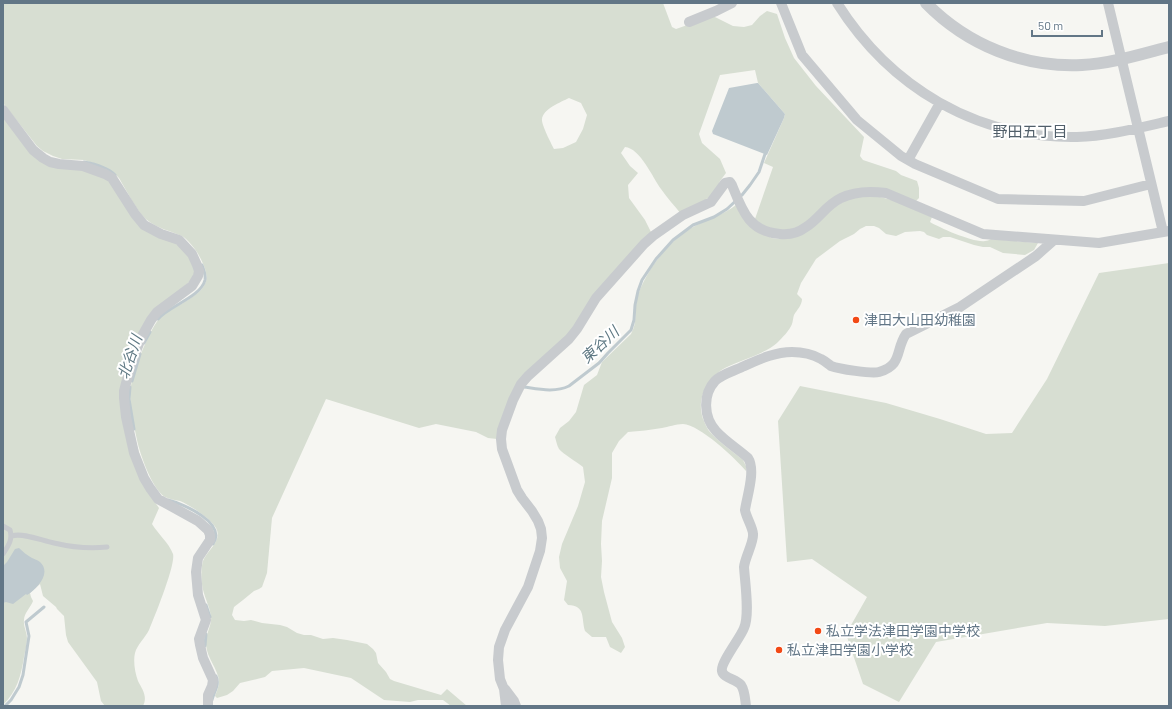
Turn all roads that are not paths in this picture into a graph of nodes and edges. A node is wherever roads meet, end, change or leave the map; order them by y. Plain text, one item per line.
1 (781, 3) edge
2 (838, 3) edge
3 (926, 3) edge
4 (1108, 3) edge
5 (725, 4) edge
6 (689, 22) dead end
7 (1169, 47) edge
8 (1122, 58) junction
9 (940, 103) junction
10 (3, 110) edge
11 (1169, 121) edge
12 (1138, 128) junction
13 (908, 160) junction
14 (1151, 184) junction
15 (1166, 231) edge
16 (1054, 240) junction
17 (3, 526) edge
18 (12, 536) junction
19 (107, 547) dead end
20 (3, 554) edge
21 (504, 689) junction
22 (208, 706) edge
23 (506, 706) edge
24 (516, 706) edge
25 (746, 706) edge

1 - 13 street
2 - 9 street
3 - 8 street
4 - 8 street
5 - 6 street
7 - 8 street
8 - 12 street
9 - 12 street
9 - 13 street
10 - 22 street
11 - 12 street
12 - 14 street
13 - 14 street
14 - 15 street
15 - 16 street
16 - 21 street
16 - 25 street
17 - 18 lane
18 - 19 lane
18 - 20 lane
21 - 23 street
21 - 24 street

